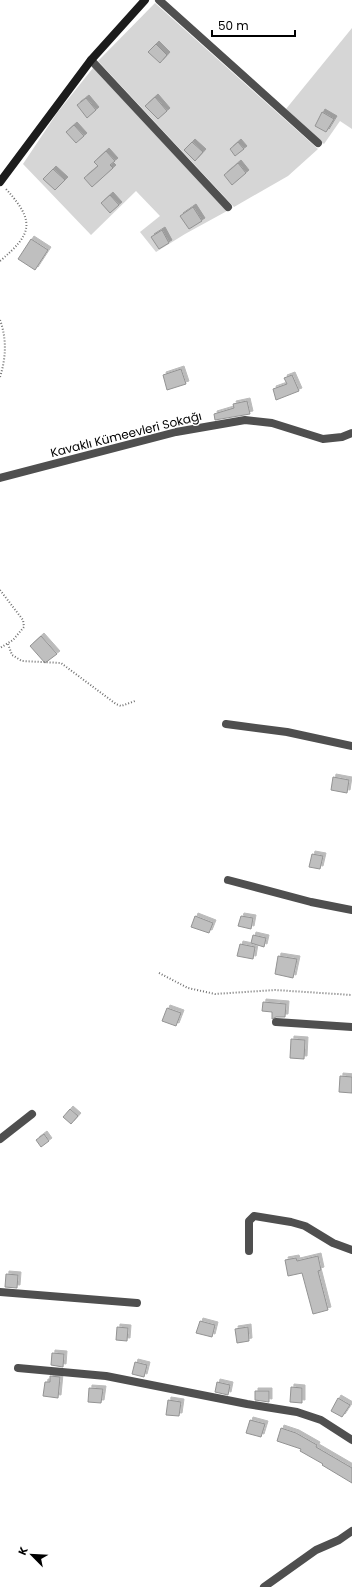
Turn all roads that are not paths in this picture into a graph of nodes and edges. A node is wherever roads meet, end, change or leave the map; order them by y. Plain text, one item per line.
1 (145, 0) edge
2 (159, 0) edge
3 (91, 60) junction
4 (318, 143) dead end
5 (2, 185) edge
6 (228, 207) dead end
7 (352, 433) edge
8 (0, 478) edge
9 (226, 724) dead end
10 (352, 746) edge
11 (228, 880) dead end
12 (352, 910) edge
13 (276, 1022) dead end
14 (352, 1027) edge
15 (32, 1114) dead end
16 (0, 1140) edge
17 (352, 1250) edge
18 (249, 1252) dead end
19 (0, 1292) edge
20 (137, 1303) dead end
21 (18, 1368) dead end
22 (352, 1440) edge
23 (352, 1531) edge
24 (264, 1587) edge

1 - 3 street
2 - 4 street
3 - 5 street
3 - 6 street
7 - 8 street, Kavaklı Kümeevleri Sokağı
9 - 10 street
11 - 12 street
13 - 14 street
15 - 16 street
17 - 18 street
19 - 20 street
21 - 22 street
23 - 24 street

